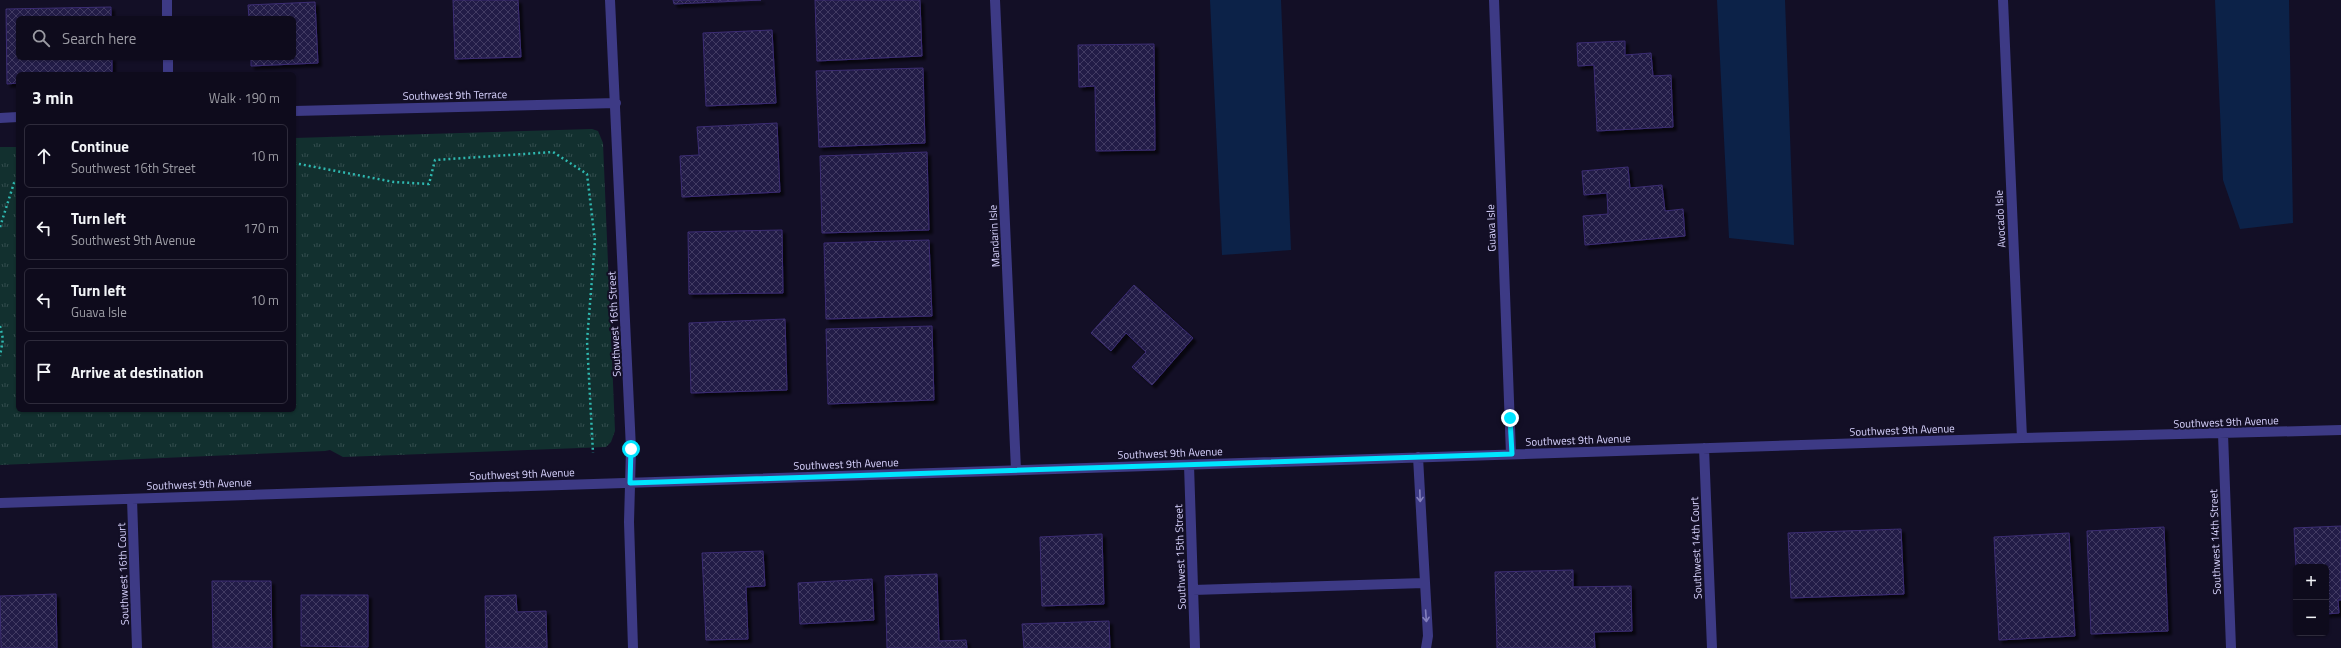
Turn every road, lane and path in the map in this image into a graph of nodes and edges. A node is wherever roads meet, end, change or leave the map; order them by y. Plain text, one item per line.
1 (167, 0) edge
2 (610, 0) edge
3 (995, 0) edge
4 (1494, 0) edge
5 (2003, 0) edge
6 (167, 16) edge
7 (168, 60) edge
8 (168, 72) edge
9 (616, 103) junction
10 (296, 111) edge
11 (16, 117) edge
12 (0, 118) edge
13 (296, 162) edge
14 (16, 182) edge
15 (0, 227) edge
16 (0, 326) edge
17 (0, 356) edge
18 (2341, 430) edge
19 (2223, 434) junction
20 (2022, 438) junction
21 (1704, 448) junction
22 (593, 453) dead end
23 (1512, 454) junction
24 (1418, 457) junction
25 (1189, 465) junction
26 (1016, 470) junction
27 (630, 483) junction
28 (132, 498) junction
29 (0, 503) edge
30 (1424, 583) junction
31 (1193, 590) junction
32 (137, 648) edge
33 (633, 648) edge
34 (1194, 648) edge
35 (1426, 648) edge
36 (1712, 648) edge
37 (2231, 648) edge

1 - 6 street
2 - 9 street, Southwest 16th Street
3 - 26 street, Mandarin Isle
4 - 23 street, Guava Isle
5 - 20 street, Avocado Isle
7 - 8 street
9 - 10 street, Southwest 9th Terrace
9 - 27 street, Southwest 16th Street
11 - 12 street
13 - 22 path
14 - 15 path
16 - 17 path
18 - 19 street, Southwest 9th Avenue
19 - 20 street, Southwest 9th Avenue
19 - 37 street, Southwest 14th Street
20 - 21 street, Southwest 9th Avenue
21 - 23 street, Southwest 9th Avenue
21 - 36 street, Southwest 14th Court
23 - 24 street, Southwest 9th Avenue
24 - 25 street, Southwest 9th Avenue
24 -> 30 street
25 - 26 street, Southwest 9th Avenue
25 - 31 street, Southwest 15th Street
26 - 27 street, Southwest 9th Avenue
27 - 28 street, Southwest 9th Avenue
27 - 33 street, Southwest 16th Street
28 - 29 street, Southwest 9th Avenue
28 - 32 street, Southwest 16th Court
30 - 31 street
30 -> 35 street
31 - 34 street, Southwest 15th Street

